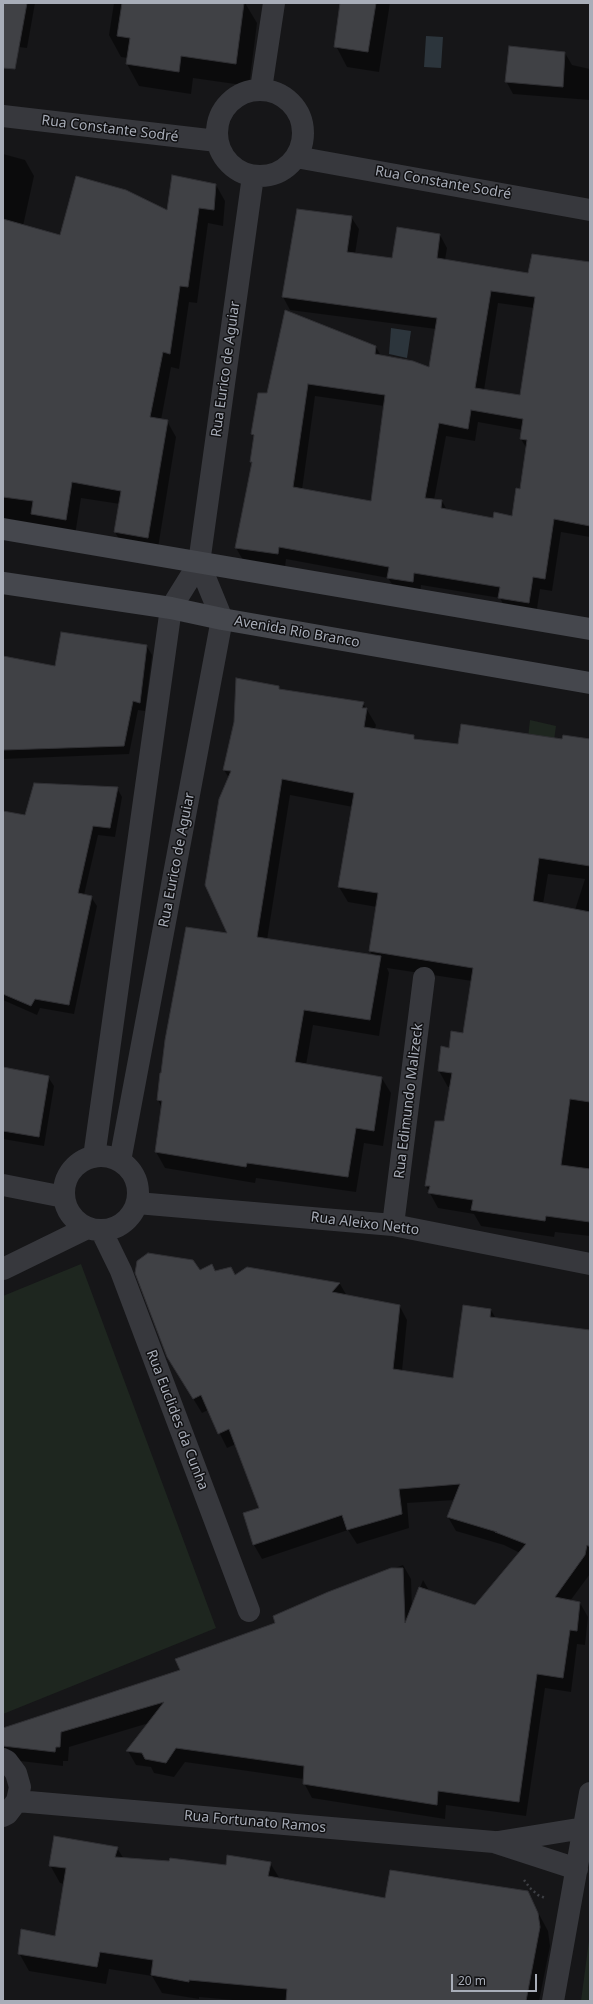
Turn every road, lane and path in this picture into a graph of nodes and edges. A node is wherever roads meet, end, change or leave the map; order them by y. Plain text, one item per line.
1 (274, 3) edge
2 (261, 89) junction
3 (3, 116) edge
4 (217, 141) junction
5 (296, 157) junction
6 (253, 176) junction
7 (590, 210) edge
8 (3, 529) edge
9 (199, 563) junction
10 (3, 583) edge
11 (171, 608) junction
12 (222, 619) junction
13 (590, 629) edge
14 (590, 683) edge
15 (424, 978) dead end
16 (94, 1157) junction
17 (120, 1161) junction
18 (3, 1185) edge
19 (64, 1197) junction
20 (137, 1203) junction
21 (393, 1225) junction
22 (94, 1229) junction
23 (590, 1264) edge
24 (3, 1269) edge
25 (248, 1611) dead end
26 (3, 1759) edge
27 (590, 1793) edge
28 (10, 1809) edge
29 (584, 1828) junction
30 (494, 1842) junction
31 (577, 1869) junction
32 (553, 2001) edge

1 - 2 street
2 - 4 street
2 - 5 street
3 - 4 street, Rua Constante Sodré
4 - 6 street
5 - 6 street
5 - 7 street, Rua Constante Sodré
6 - 9 street, Rua Eurico de Aguiar
8 - 9 street
9 - 11 street, Rua Eurico de Aguiar
9 - 12 street
9 - 13 street
10 - 11 street, Avenida Rio Branco
11 - 12 street, Avenida Rio Branco
11 - 16 street, Rua Eurico de Aguiar
12 - 14 street, Avenida Rio Branco
12 - 17 street, Rua Eurico de Aguiar
15 - 21 street, Rua Edimundo Malizeck
16 - 17 street
16 - 19 street
17 - 20 street
18 - 19 street
19 - 22 street
20 - 21 street, Rua Aleixo Netto
20 - 22 street
21 - 23 street, Rua Aleixo Netto
22 - 24 street
22 - 25 street, Rua Euclides da Cunha
26 - 28 street
27 - 29 street
28 - 30 street, Rua Fortunato Ramos
29 - 30 street, Rua Fortunato Ramos
29 - 31 street
30 - 31 street, Rua Fortunato Ramos
31 - 32 street

